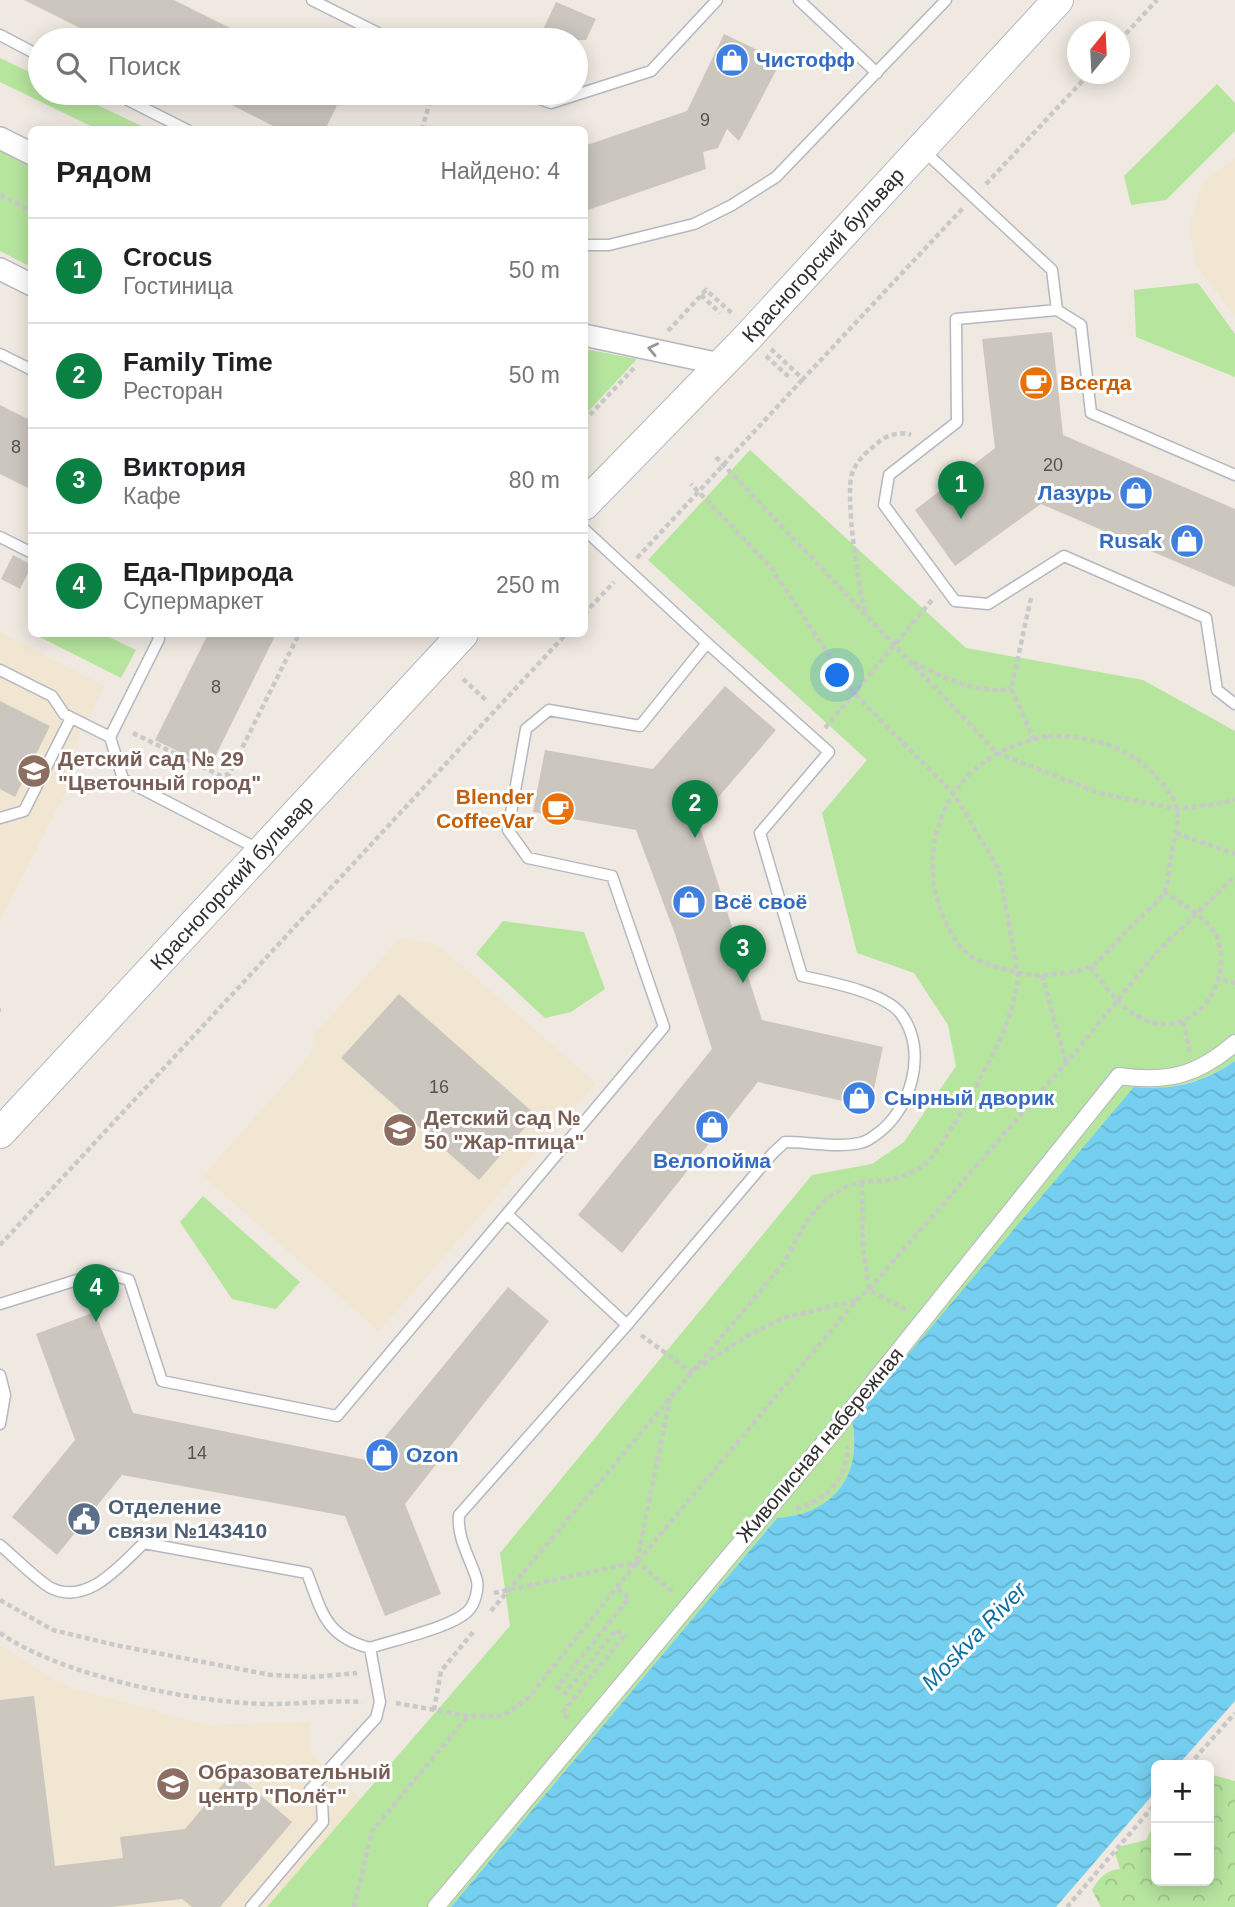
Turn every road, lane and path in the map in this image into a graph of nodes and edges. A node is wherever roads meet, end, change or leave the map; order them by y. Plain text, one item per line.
1 (312, 0) edge
2 (717, 0) edge
3 (800, 0) edge
4 (946, 0) edge
5 (1058, 0) edge
6 (1157, 0) edge
7 (368, 28) edge
8 (1130, 28) edge
9 (0, 35) edge
10 (28, 50) edge
11 (877, 73) junction
12 (588, 91) edge
13 (138, 105) edge
14 (429, 105) edge
15 (179, 126) edge
16 (423, 126) edge
17 (0, 138) edge
18 (922, 149) junction
19 (28, 152) edge
20 (0, 195) edge
21 (28, 209) edge
22 (588, 245) edge
23 (0, 270) edge
24 (28, 283) edge
25 (701, 295) dead end
26 (1057, 310) junction
27 (720, 313) dead end
28 (588, 336) edge
29 (0, 354) edge
30 (766, 356) dead end
31 (720, 364) junction
32 (28, 368) edge
33 (790, 378) dead end
34 (803, 379) dead end
35 (716, 457) dead end
36 (723, 465) junction
37 (1235, 475) edge
38 (691, 484) dead end
39 (699, 491) junction
40 (588, 501) edge
41 (588, 533) edge
42 (0, 537) edge
43 (28, 551) edge
44 (627, 568) junction
45 (1037, 573) junction
46 (943, 586) junction
47 (588, 610) edge
48 (158, 637) edge
49 (298, 637) edge
50 (460, 637) edge
51 (563, 637) edge
52 (707, 643) junction
53 (894, 645) junction
54 (909, 660) junction
55 (0, 670) edge
56 (463, 679) dead end
57 (1011, 689) junction
58 (854, 693) junction
59 (488, 702) dead end
60 (1235, 704) edge
61 (71, 718) junction
62 (116, 724) junction
63 (110, 737) junction
64 (816, 739) junction
65 (1034, 739) junction
66 (998, 753) junction
67 (954, 794) junction
68 (1235, 799) edge
69 (1177, 809) junction
70 (0, 818) edge
71 (1176, 833) junction
72 (262, 851) junction
73 (1235, 854) edge
74 (1235, 876) edge
75 (1164, 892) junction
76 (1196, 913) junction
77 (1090, 967) junction
78 (1018, 974) junction
79 (1042, 975) junction
80 (1223, 980) junction
81 (1235, 983) edge
82 (1118, 1001) junction
83 (1183, 1022) junction
84 (1235, 1043) edge
85 (1066, 1063) junction
86 (1194, 1070) junction
87 (4, 1121) edge
88 (862, 1182) junction
89 (506, 1214) junction
90 (0, 1245) edge
91 (869, 1289) junction
92 (856, 1301) junction
93 (0, 1304) edge
94 (924, 1320) junction
95 (627, 1325) junction
96 (691, 1372) junction
97 (0, 1375) edge
98 (670, 1398) junction
99 (0, 1424) edge
100 (0, 1545) edge
101 (637, 1562) junction
102 (616, 1588) junction
103 (509, 1590) junction
104 (475, 1596) junction
105 (0, 1600) edge
106 (688, 1604) junction
107 (484, 1620) dead end
108 (475, 1630) dead end
109 (0, 1633) edge
110 (370, 1648) junction
111 (374, 1671) junction
112 (380, 1702) junction
113 (434, 1710) junction
114 (1235, 1713) edge
115 (469, 1716) junction
116 (583, 1730) junction
117 (1193, 1760) edge
118 (1151, 1809) edge
119 (251, 1907) edge
120 (354, 1907) edge
121 (436, 1907) edge
122 (1067, 1907) edge

1 - 7 lane
2 - 12 lane
3 - 11 lane
4 - 11 lane
5 - 18 main road, Красногорский бульвар
6 - 8 path
9 - 10 lane
11 - 22 lane
13 - 15 lane
14 - 16 path
17 - 19 street
18 - 26 lane
18 - 31 main road, Красногорский бульвар
20 - 21 path
23 - 24 street
25 - 27 path
26 - 37 lane
26 - 46 lane
31 -> 28 street
29 - 32 lane
30 - 33 path
31 - 40 main road, Красногорский бульвар
34 - 36 path
35 - 36 path
36 - 39 path
36 - 53 path
38 - 39 path
39 - 44 path
39 - 58 path
41 - 44 lane
42 - 43 lane
44 - 47 path
44 - 52 lane
45 - 46 lane
45 - 57 path
45 - 60 lane
46 - 53 path
48 - 62 lane
49 - 62 path
50 - 72 main road, Красногорский бульвар
51 - 90 path
52 - 64 lane
52 - 89 lane
53 - 54 path
53 - 58 path
54 - 57 path
54 - 66 path
55 - 61 lane
56 - 59 path
57 - 65 path
58 - 64 path
58 - 67 path
61 - 63 lane
61 - 70 lane
62 - 63 lane
63 - 72 lane
64 - 95 lane
65 - 66 path
65 - 69 path
66 - 67 path
66 - 69 path
67 - 78 path
67 - 78 path
68 - 69 path
69 - 71 path
71 - 73 path
71 - 75 path
72 - 87 main road, Красногорский бульвар
74 - 76 path
75 - 76 path
75 - 77 path
76 - 80 path
76 - 82 path
77 - 79 path
77 - 82 path
78 - 79 path
78 - 88 path
79 - 85 path
80 - 81 path
80 - 83 path
82 - 83 path
82 - 85 path
83 - 86 path
84 - 86 street, Живописная набережная
85 - 91 path
86 - 94 street, Живописная набережная
88 - 91 path
88 - 96 path
89 - 93 lane
89 - 95 lane
91 - 92 path
91 - 94 path
92 - 96 path
92 - 101 path
94 - 106 street, Живописная набережная
95 - 96 path
95 - 104 lane
96 - 98 path
97 - 99 lane
98 - 101 path
98 - 103 path
100 - 110 lane
101 - 102 path
101 - 103 path
101 - 106 path
102 - 115 path
102 - 116 path
103 - 104 path
103 - 107 path
104 - 110 lane
105 - 111 path
106 - 116 street, Живописная набережная
108 - 113 path
109 - 112 path
110 - 111 lane
111 - 112 lane
112 - 113 path
112 - 119 lane
113 - 115 path
114 - 117 path
115 - 120 path
116 - 121 street, Живописная набережная
118 - 122 path

